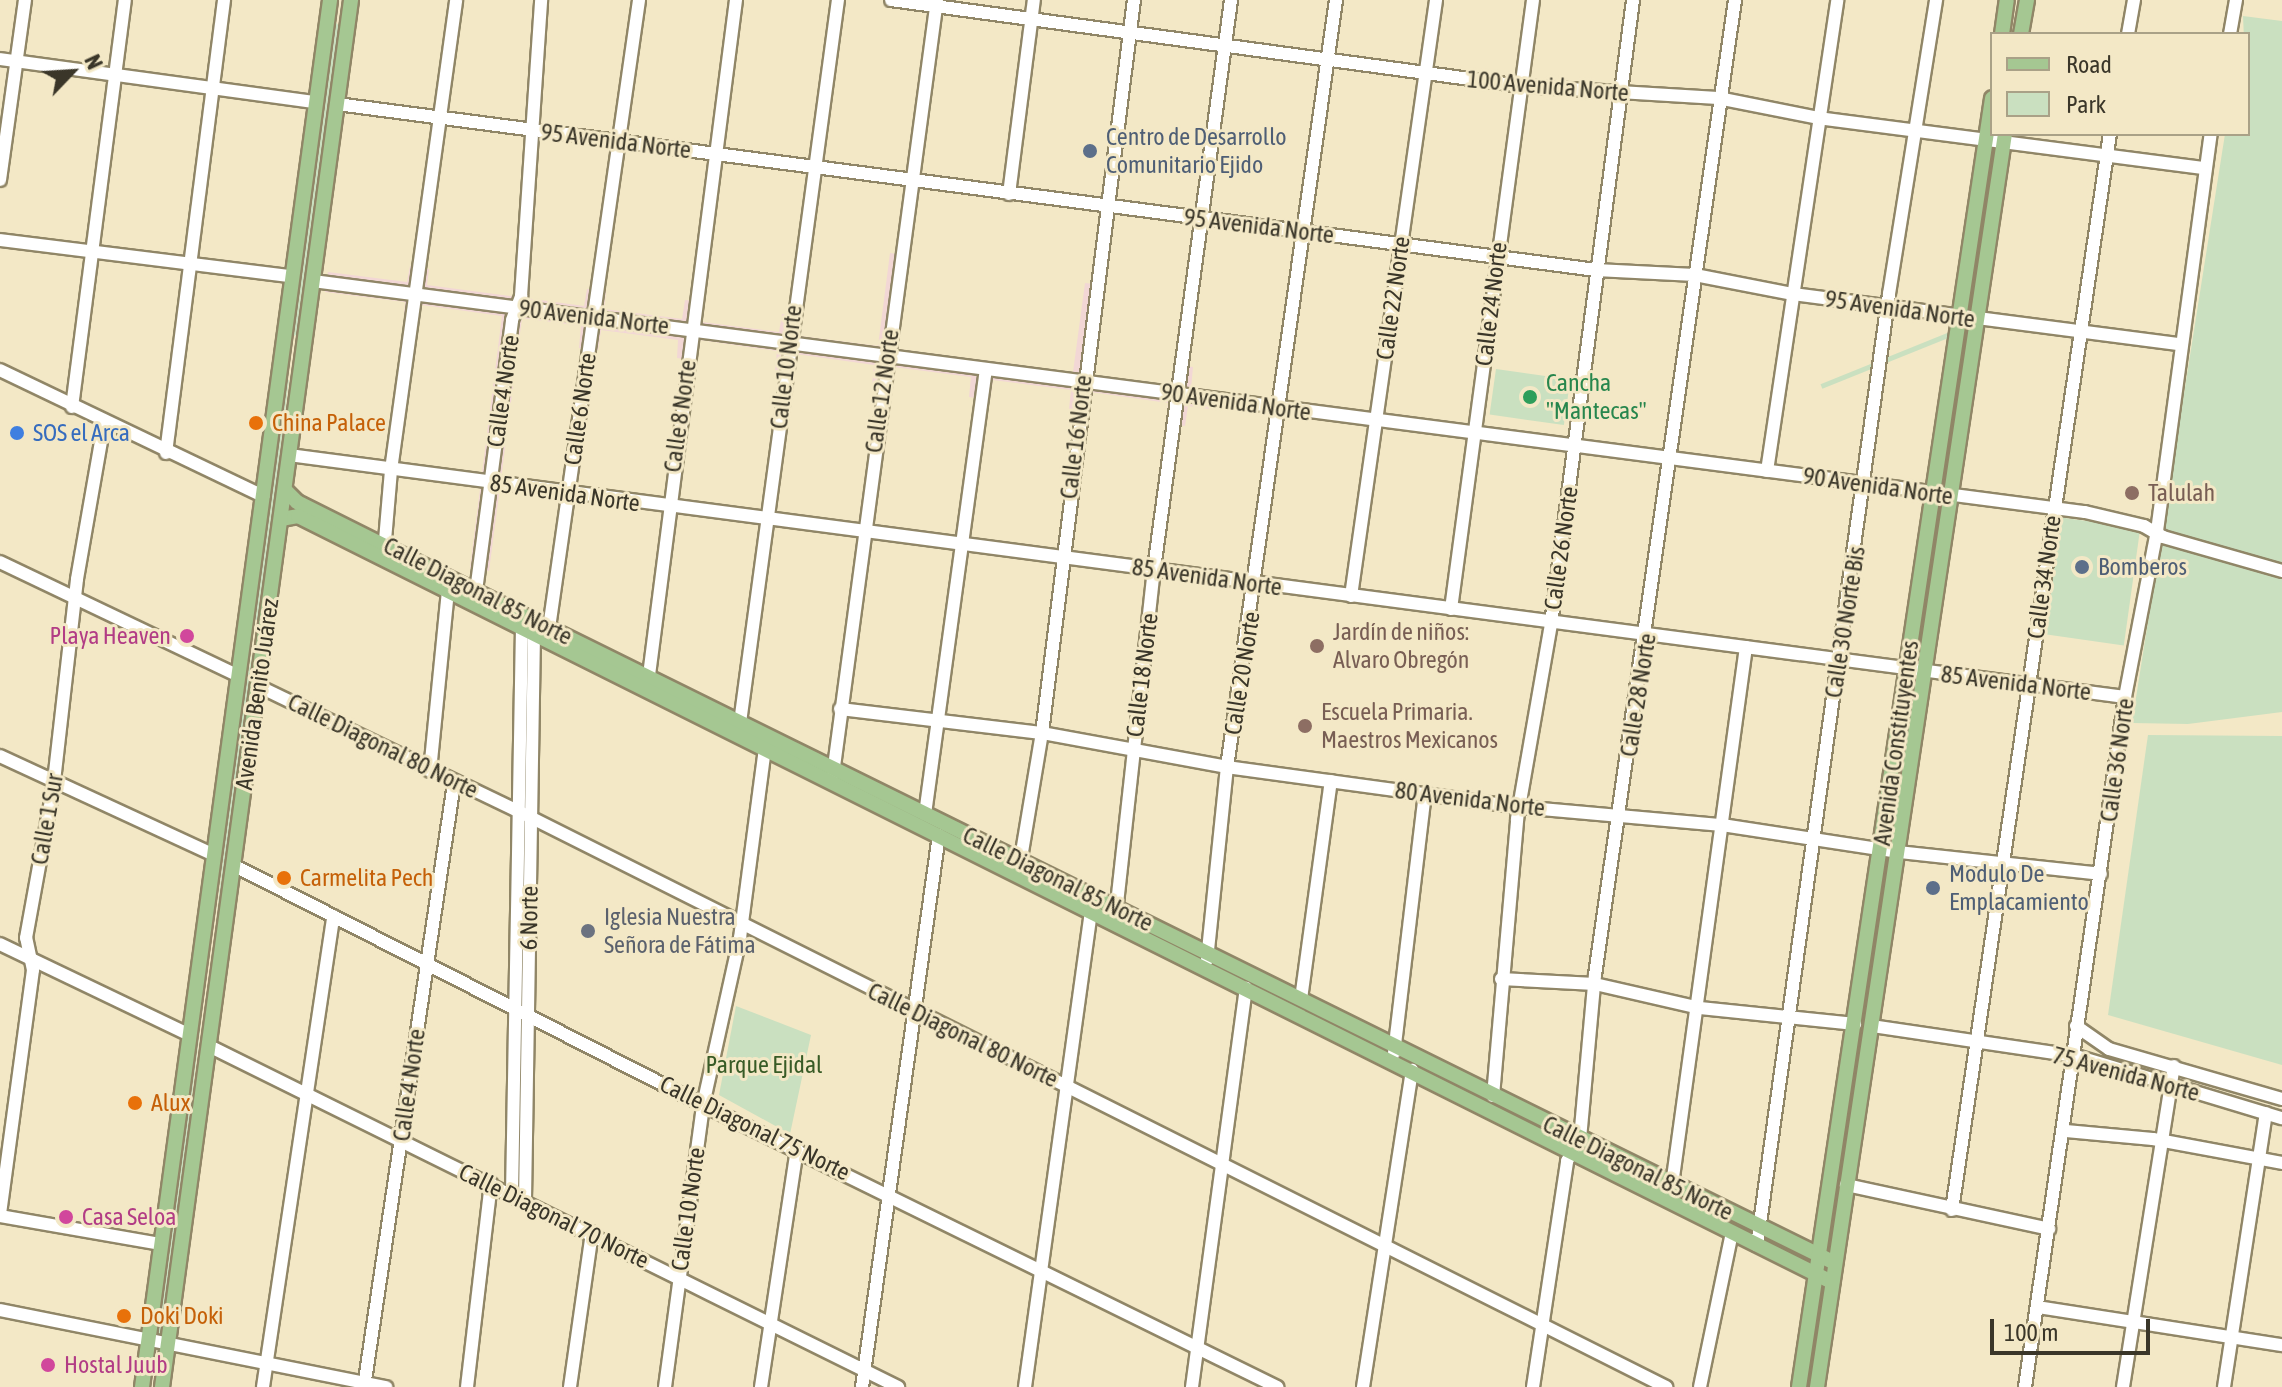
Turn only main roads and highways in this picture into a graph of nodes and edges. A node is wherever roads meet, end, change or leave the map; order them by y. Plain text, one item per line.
1 (330, 0) edge
2 (338, 0) edge
3 (348, 0) edge
4 (2007, 0) edge
5 (2027, 0) edge
6 (327, 21) junction
7 (348, 26) junction
8 (2002, 32) edge
9 (2021, 32) edge
10 (1990, 110) edge
11 (2004, 139) edge
12 (285, 329) junction
13 (304, 333) junction
14 (279, 380) junction
15 (298, 385) junction
16 (285, 490) junction
17 (281, 519) junction
18 (384, 552) junction
19 (247, 618) junction
20 (267, 624) junction
21 (240, 656) junction
22 (261, 664) junction
23 (648, 683) junction
24 (739, 728) junction
25 (833, 775) junction
26 (1020, 866) junction
27 (1117, 915) junction
28 (205, 920) junction
29 (226, 925) junction
30 (1207, 960) junction
31 (198, 973) junction
32 (218, 978) junction
33 (1576, 1144) junction
34 (1819, 1255) junction
35 (1835, 1263) junction
36 (1816, 1274) junction
37 (1832, 1282) junction
38 (142, 1387) edge
39 (162, 1387) edge
40 (1799, 1387) edge
41 (1817, 1387) edge

1 - 6 main road, Avenida Benito Juárez
2 - 3 main road
3 - 7 main road, Avenida Benito Juárez
4 - 8 main road
5 - 9 main road
6 - 7 main road
6 - 12 main road, Avenida Benito Juárez
7 - 13 main road, Avenida Benito Juárez
10 - 34 main road, Avenida Constituyentes
11 - 35 main road, Avenida Constituyentes
12 - 13 main road
12 - 14 main road, Avenida Benito Juárez
13 - 15 main road, Avenida Benito Juárez
14 - 15 main road
14 - 19 main road, Avenida Benito Juárez
15 - 16 main road, Avenida Benito Juárez
16 - 17 main road, Avenida Benito Juárez
16 - 18 main road, Calle Diagonal 85 Norte
17 - 18 main road, Calle Diagonal 85 Norte
17 - 20 main road, Avenida Benito Juárez
18 - 23 main road, Calle Diagonal 85 Norte
18 - 23 main road, Calle Diagonal 85 Norte
19 - 20 main road
19 - 21 main road, Avenida Benito Juárez
20 - 22 main road, Avenida Benito Juárez
21 - 22 main road
21 - 28 main road, Avenida Benito Juárez
22 - 29 main road, Avenida Benito Juárez
23 - 24 main road, Calle Diagonal 85 Norte
24 - 25 main road, Calle Diagonal 85 Norte
24 - 25 main road, Calle Diagonal 85 Norte
25 - 26 main road, Calle Diagonal 85 Norte
25 - 26 main road, Calle Diagonal 85 Norte
26 - 27 main road, Calle Diagonal 85 Norte
26 - 27 main road, Calle Diagonal 85 Norte
27 - 30 main road, Calle Diagonal 85 Norte
28 - 29 main road
28 - 31 main road, Avenida Benito Juárez
29 - 32 main road, Avenida Benito Juárez
30 - 33 main road, Calle Diagonal 85 Norte
30 - 33 main road, Calle Diagonal 85 Norte
31 - 32 main road
31 - 38 main road, Avenida Benito Juárez
32 - 39 main road, Avenida Benito Juárez
33 - 34 main road, Calle Diagonal 85 Norte
33 - 36 main road, Calle Diagonal 85 Norte
34 - 35 main road, Calle Diagonal 85 Norte
34 - 36 main road, Avenida Constituyentes
35 - 37 main road, Avenida Constituyentes
36 - 37 main road, Calle Diagonal 85 Norte
36 - 40 main road, Avenida Constituyentes
37 - 41 main road, Avenida Constituyentes

